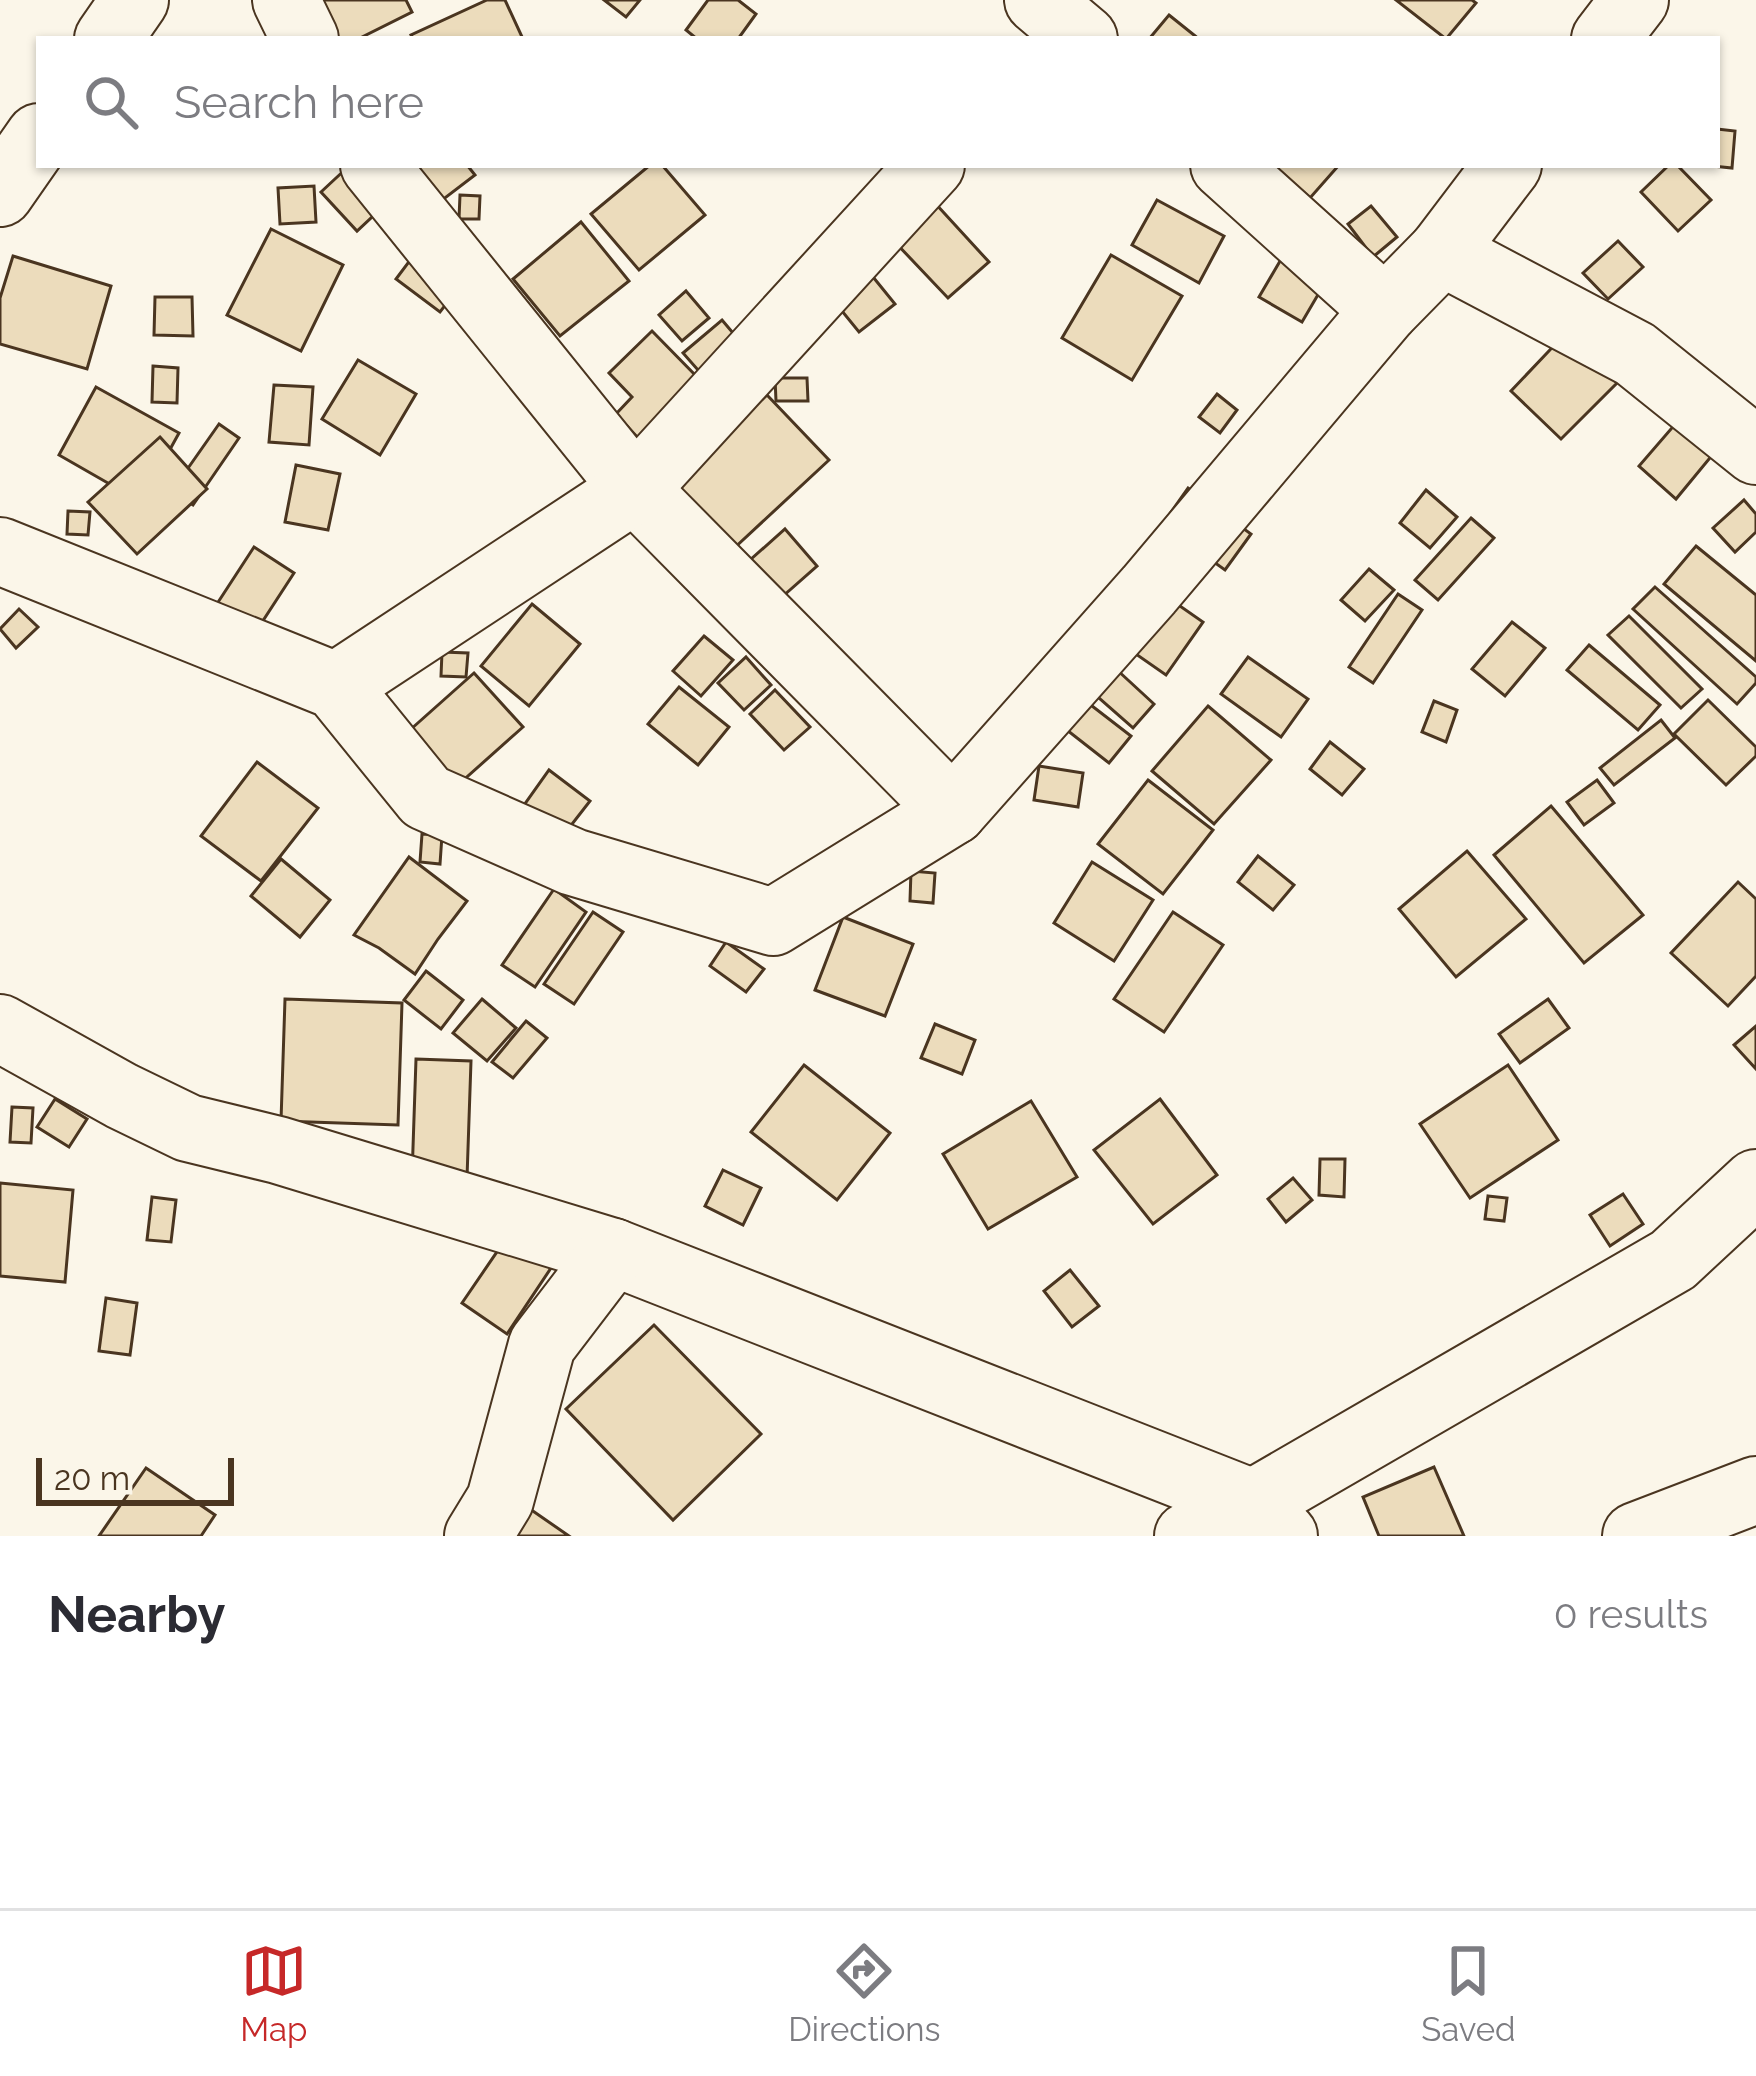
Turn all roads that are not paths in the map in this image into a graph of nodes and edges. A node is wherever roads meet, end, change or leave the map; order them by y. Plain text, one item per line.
1 (135, 0) edge
2 (286, 0) edge
3 (1635, 0) edge
4 (110, 36) edge
5 (304, 36) edge
6 (1607, 36) edge
7 (36, 141) edge
8 (376, 168) edge
9 (928, 168) edge
10 (1227, 168) edge
11 (1506, 168) edge
12 (0, 193) edge
13 (1442, 251) junction
14 (1385, 310) junction
15 (1756, 452) edge
16 (635, 489) junction
17 (0, 551) edge
18 (336, 686) junction
19 (953, 811) junction
20 (0, 1028) edge
21 (1756, 1184) edge
22 (614, 1252) junction
23 (1756, 1490) edge
24 (1268, 1520) edge
25 (478, 1536) edge
26 (1189, 1536) edge
27 (1636, 1536) edge

1 - 4 street
2 - 5 street
3 - 6 street
7 - 12 street
8 - 16 street
9 - 16 street
10 - 14 street
11 - 13 street
13 - 14 street
13 - 15 street
14 - 19 street
16 - 18 street
16 - 19 street
17 - 18 street
18 - 19 street
20 - 22 street
21 - 24 street
22 - 24 street
22 - 25 street
23 - 27 street
24 - 26 street

